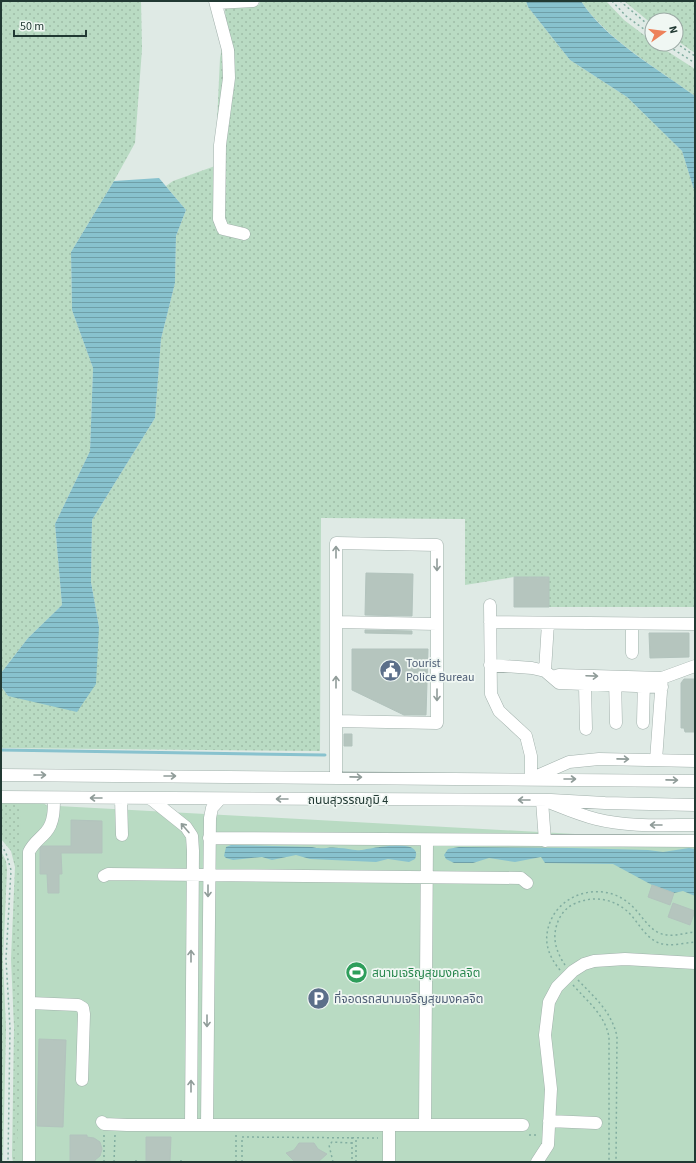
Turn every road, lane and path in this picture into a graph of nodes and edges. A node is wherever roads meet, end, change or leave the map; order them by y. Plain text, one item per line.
1 (253, 1) edge
2 (612, 1) edge
3 (620, 1) edge
4 (215, 2) edge
5 (644, 21) edge
6 (644, 29) edge
7 (684, 48) edge
8 (678, 52) edge
9 (695, 56) edge
10 (695, 63) edge
11 (244, 234) dead end
12 (490, 605) dead end
13 (336, 622) junction
14 (490, 622) junction
15 (548, 623) junction
16 (437, 624) junction
17 (632, 624) junction
18 (695, 624) edge
19 (632, 653) dead end
20 (490, 665) junction
21 (695, 666) edge
22 (549, 674) junction
23 (615, 681) junction
24 (644, 682) junction
25 (662, 683) junction
26 (585, 685) junction
27 (336, 721) junction
28 (643, 723) dead end
29 (616, 724) dead end
30 (586, 729) dead end
31 (656, 760) junction
32 (695, 761) edge
33 (1, 775) edge
34 (336, 776) junction
35 (531, 778) junction
36 (695, 781) edge
37 (1, 797) edge
38 (54, 798) junction
39 (121, 798) junction
40 (151, 799) junction
41 (220, 799) junction
42 (543, 800) junction
43 (695, 805) edge
44 (695, 825) edge
45 (122, 835) dead end
46 (209, 838) junction
47 (427, 840) junction
48 (545, 841) junction
49 (695, 841) edge
50 (1, 845) edge
51 (208, 874) junction
52 (192, 875) junction
53 (104, 876) dead end
54 (427, 876) junction
55 (526, 883) dead end
56 (695, 932) edge
57 (695, 942) edge
58 (695, 963) edge
59 (569, 975) junction
60 (30, 1003) junction
61 (82, 1080) dead end
62 (549, 1122) junction
63 (103, 1123) joint
64 (596, 1123) dead end
65 (191, 1125) junction
66 (207, 1125) junction
67 (389, 1125) junction
68 (425, 1125) junction
69 (523, 1125) dead end
70 (236, 1133) dead end
71 (352, 1134) dead end
72 (352, 1138) junction
73 (356, 1138) junction
74 (390, 1138) junction
75 (352, 1143) junction
76 (136, 1159) dead end
77 (8, 1162) edge
78 (29, 1162) edge
79 (104, 1162) edge
80 (136, 1162) edge
81 (236, 1162) edge
82 (242, 1162) edge
83 (333, 1162) edge
84 (352, 1162) edge
85 (356, 1162) edge
86 (389, 1162) edge
87 (537, 1162) edge
88 (609, 1162) edge
89 (616, 1162) edge

1 - 4 street
2 - 6 path
3 - 5 path
4 - 11 street
7 - 9 path
8 - 10 path
12 - 14 street
13 - 16 street
13 -> 16 street
27 -> 13 street
14 - 15 street
14 - 20 street
15 - 17 street
15 - 22 street
16 -> 27 street
17 - 18 street
17 - 19 street
20 - 22 street
20 - 35 street
21 - 25 street
22 -> 23 street
22 - 26 street
23 - 24 street
23 - 26 street
23 - 29 street
24 - 25 street
24 - 28 street
25 - 31 street
26 - 30 street
27 - 34 street
31 - 32 street
35 -> 31 street
33 -> 34 street, ถนนสุวรรณภูมิ 4
34 -> 35 street, ถนนสุวรรณภูมิ 4
35 -> 36 street, ถนนสุวรรณภูมิ 4
37 - 38 street, ถนนสุวรรณภูมิ 4
39 -> 38 street, ถนนสุวรรณภูมิ 4
38 - 60 street
39 - 40 street, ถนนสุวรรณภูมิ 4
39 - 45 street
40 - 41 street, ถนนสุวรรณภูมิ 4
52 -> 40 street
42 -> 41 street, ถนนสุวรรณภูมิ 4
41 - 46 street
42 - 43 street, ถนนสุวรรณภูมิ 4
44 -> 42 street
42 - 48 street
46 - 47 street
46 - 51 street
47 - 48 street
47 - 54 street
48 - 49 street
50 - 77 path
51 - 52 street
51 - 54 street
51 -> 66 street
52 - 53 street
65 -> 52 street
54 - 55 street
54 - 68 street
56 - 59 path
57 - 59 path
58 - 59 street
59 - 62 street
59 - 88 path
59 - 89 path
60 - 61 street
60 - 78 street
62 - 64 street
62 - 87 street
63 - 65 street
63 - 79 path
65 - 66 street
66 - 67 street
67 - 68 street
67 - 74 street
68 - 69 street
70 - 81 path
71 - 72 path
72 - 73 path
72 - 75 path
72 - 82 path
73 - 74 path
73 - 85 path
74 - 86 street
75 - 83 path
75 - 84 path
76 - 80 path

